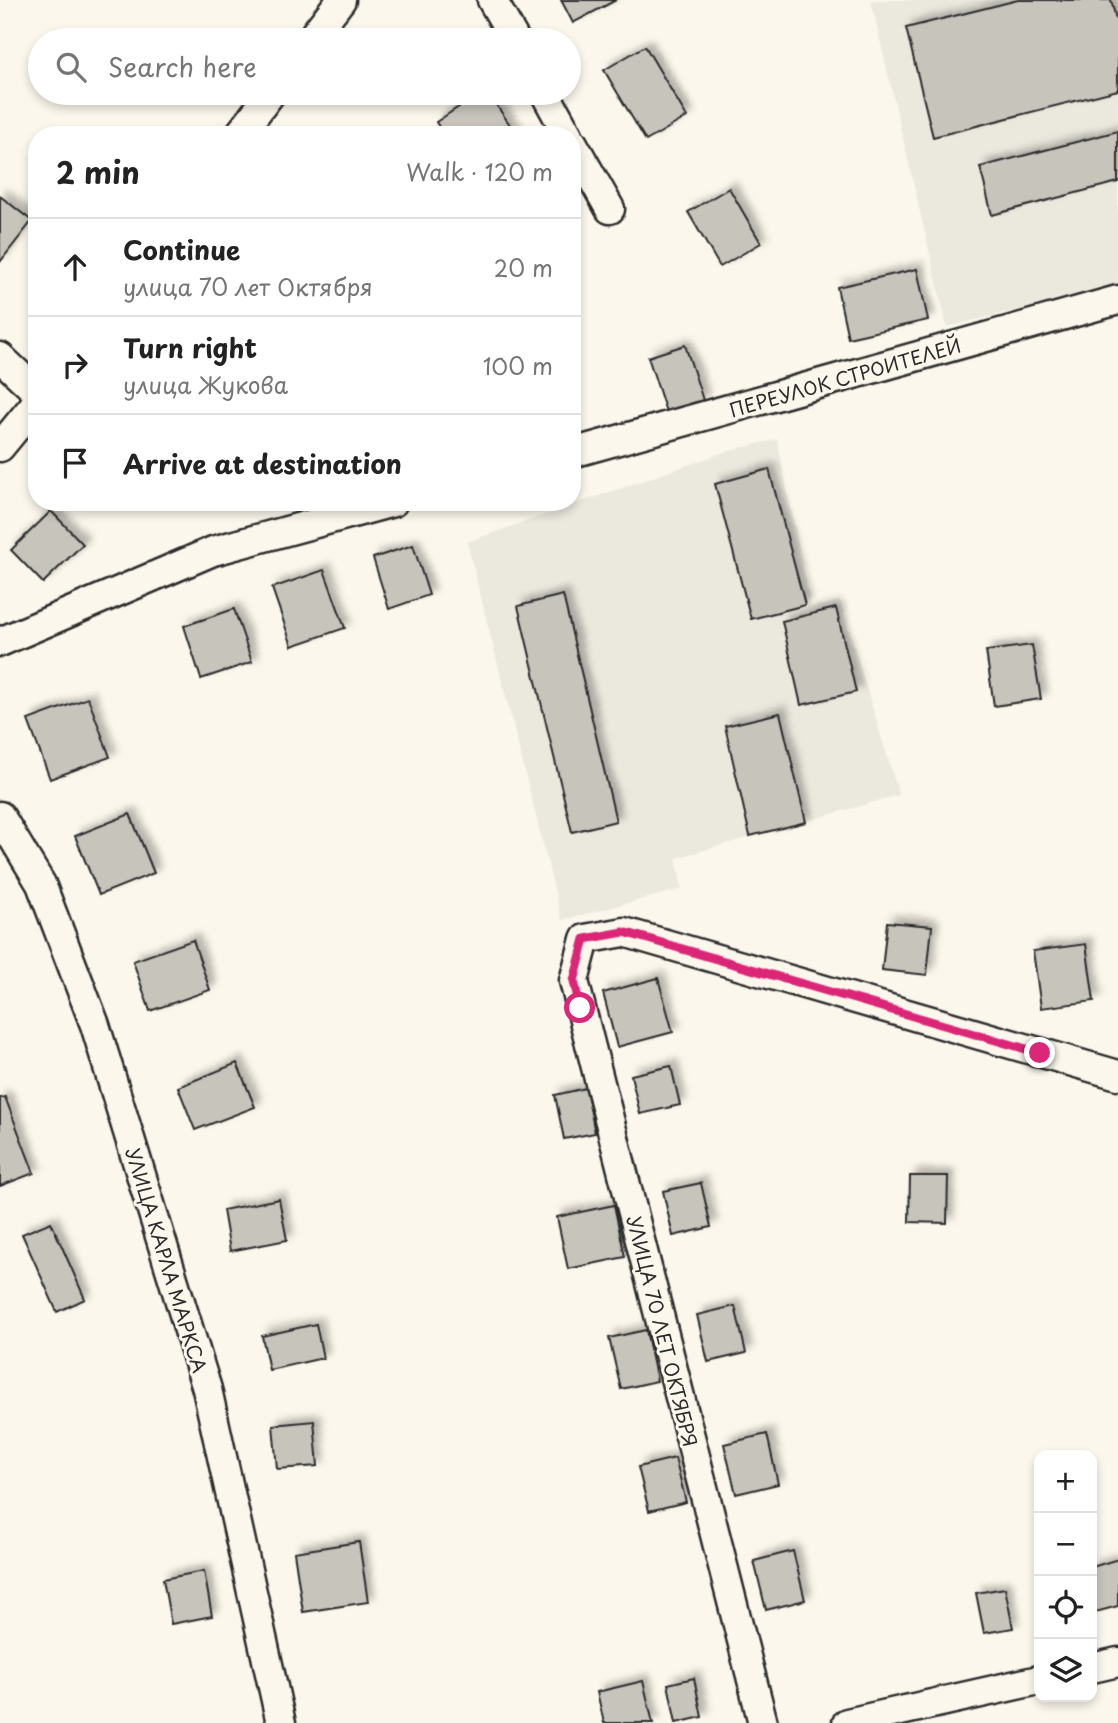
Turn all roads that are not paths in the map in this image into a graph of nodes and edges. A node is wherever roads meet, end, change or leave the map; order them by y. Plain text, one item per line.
1 (341, 0) edge
2 (492, 0) edge
3 (319, 28) edge
4 (508, 28) edge
5 (262, 105) edge
6 (551, 105) edge
7 (246, 126) edge
8 (563, 126) edge
9 (581, 158) edge
10 (610, 209) dead end
11 (1118, 300) edge
12 (0, 357) edge
13 (28, 383) edge
14 (28, 413) edge
15 (0, 447) edge
16 (581, 450) edge
17 (360, 511) edge
18 (0, 642) edge
19 (0, 816) edge
20 (1118, 1075) edge
21 (1118, 1662) edge
22 (1097, 1667) edge
23 (1034, 1681) edge
24 (281, 1723) edge
25 (764, 1723) edge
26 (847, 1723) edge

1 - 3 street
2 - 4 street
5 - 7 street
6 - 8 street
9 - 10 street
11 - 16 street, ПЕРЕУЛОК СТРОИТЕЛЕЙ
12 - 13 street
14 - 15 street
17 - 18 street
19 - 24 street, УЛИЦА КАРЛА МАРКСА
20 - 25 street, УЛИЦА 70 ЛЕТ ОКТЯБРЯ
21 - 22 street
23 - 26 street

